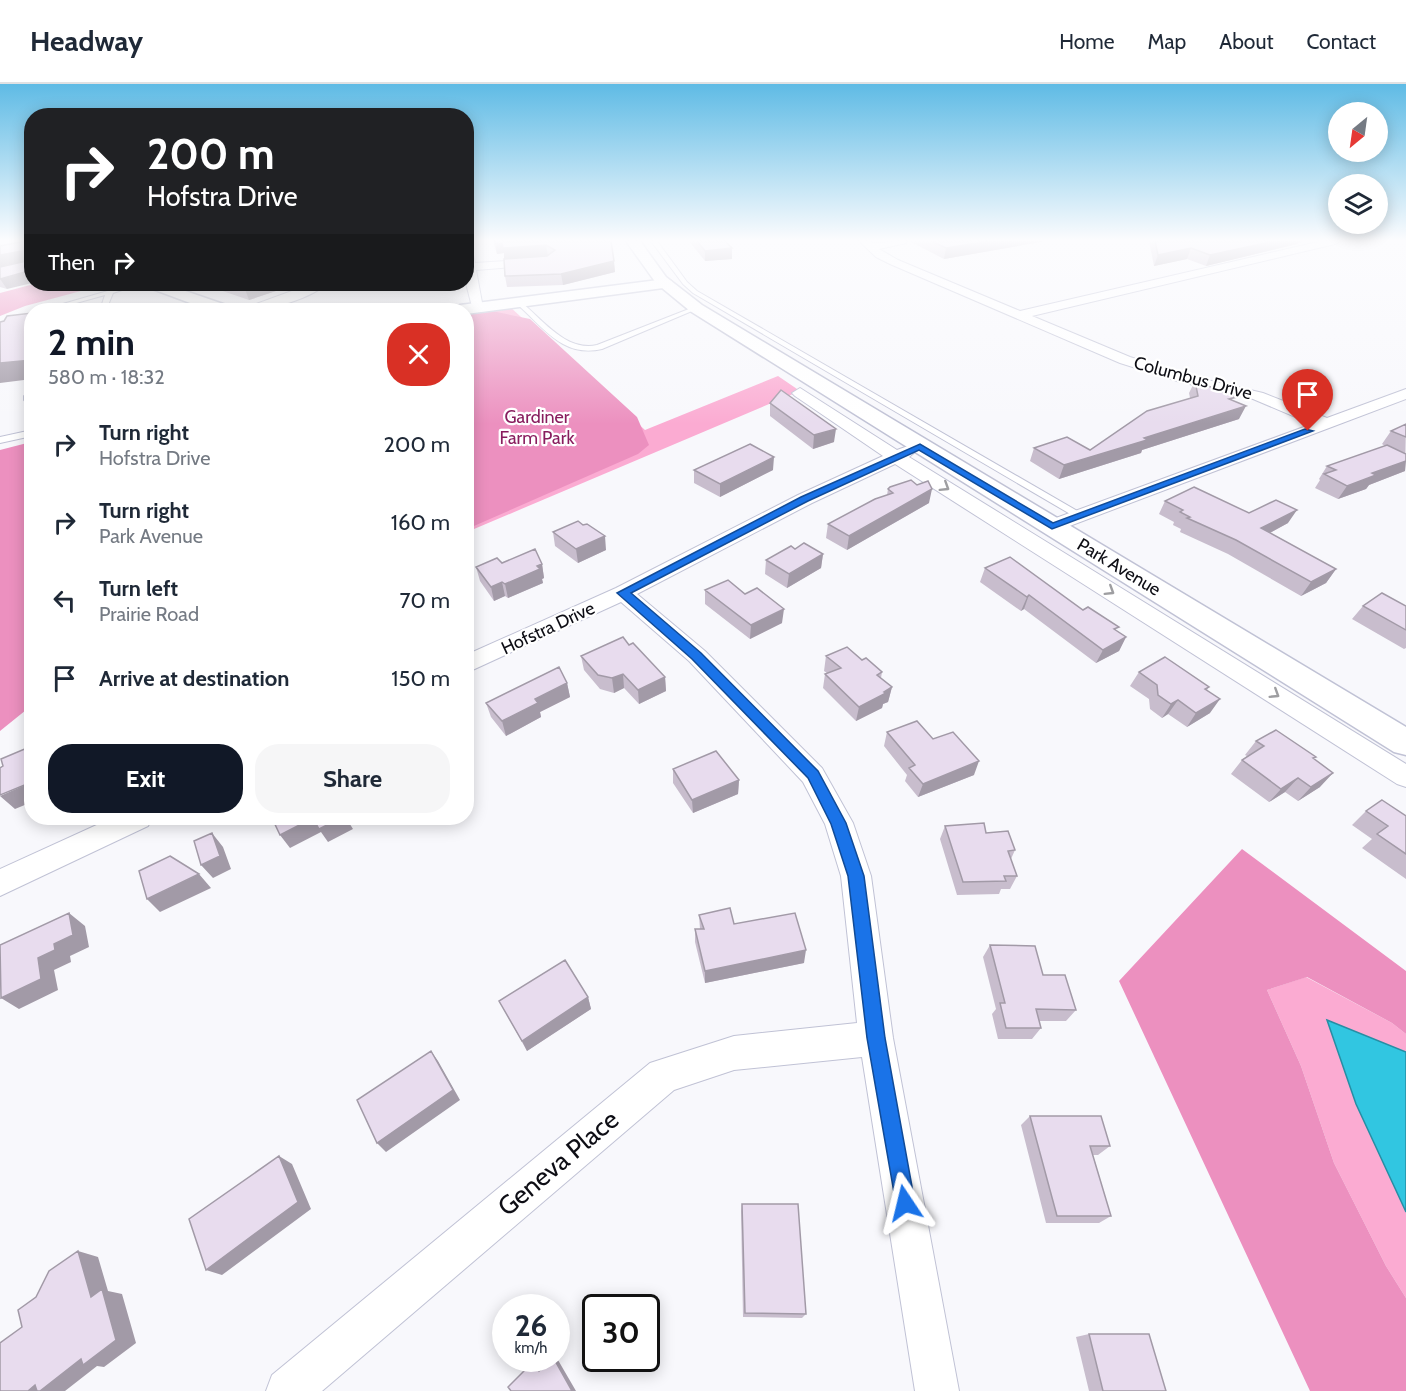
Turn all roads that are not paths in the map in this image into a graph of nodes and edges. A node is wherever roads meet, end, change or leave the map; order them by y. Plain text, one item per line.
1 (476, 302) edge
2 (527, 302) edge
3 (688, 302) edge
4 (715, 302) edge
5 (988, 302) edge
6 (1075, 302) edge
7 (519, 303) junction
8 (474, 308) edge
9 (477, 308) junction
10 (696, 308) junction
11 (1019, 315) junction
12 (800, 393) dead end
13 (1406, 394) edge
14 (1328, 424) junction
15 (24, 436) edge
16 (0, 440) edge
17 (920, 446) junction
18 (895, 456) junction
19 (1081, 516) junction
20 (1052, 526) junction
21 (623, 593) junction
22 (474, 661) edge
23 (1406, 743) edge
24 (1406, 777) edge
25 (123, 825) edge
26 (0, 883) edge
27 (876, 1038) junction
28 (288, 1391) edge
29 (938, 1391) edge

1 - 9 street
2 - 7 main road
3 - 10 main road, Park Avenue
4 - 19 lane
5 - 11 street, Columbus Drive
6 - 11 street
7 - 9 main road
7 - 10 lane
8 - 9 main road
10 - 17 main road, Park Avenue
11 - 14 street, Columbus Drive
12 - 18 street
13 - 14 street
14 - 19 street
15 - 16 lane
17 - 18 street, Hofstra Drive
17 - 20 main road, Park Avenue
18 - 21 street, Hofstra Drive
18 -> 24 street
19 - 20 street
20 - 23 main road, Park Avenue
21 - 22 street, Hofstra Drive
21 - 27 street
25 - 26 street
27 - 28 street, Geneva Place
27 - 29 street

